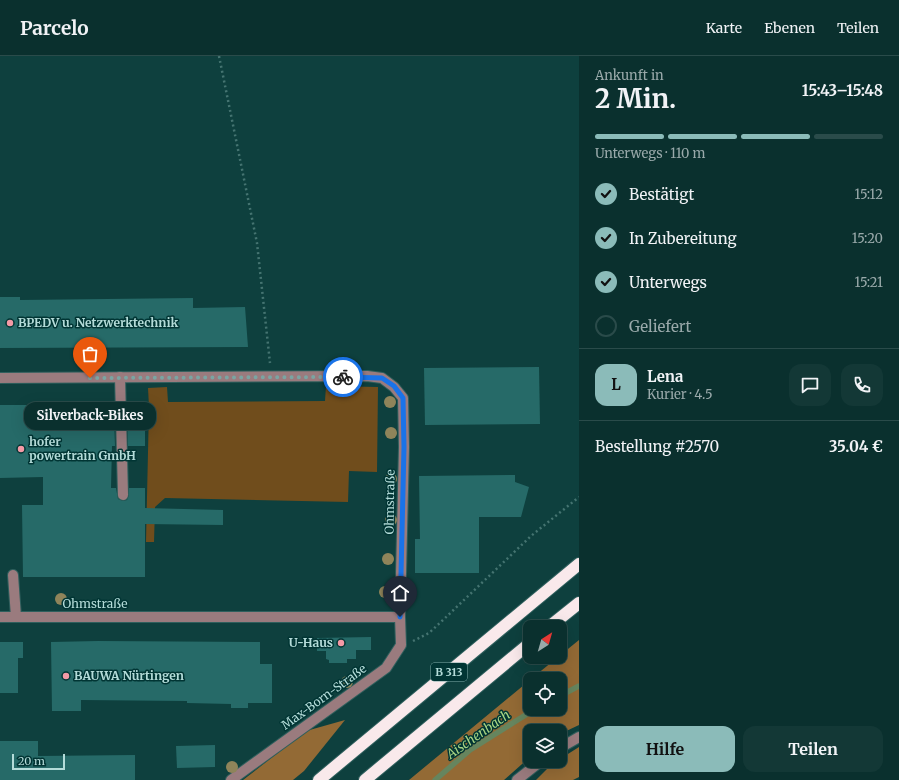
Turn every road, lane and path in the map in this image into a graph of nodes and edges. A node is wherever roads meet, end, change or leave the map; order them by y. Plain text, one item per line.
1 (219, 56) edge
2 (120, 377) junction
3 (0, 378) edge
4 (272, 378) junction
5 (123, 495) dead end
6 (579, 497) edge
7 (579, 564) edge
8 (13, 575) dead end
9 (579, 603) edge
10 (0, 617) edge
11 (16, 617) junction
12 (400, 617) junction
13 (558, 620) edge
14 (401, 644) junction
15 (523, 649) edge
16 (579, 737) edge
17 (567, 744) edge
18 (532, 768) edge
19 (231, 780) edge
20 (320, 780) edge
21 (365, 780) edge
22 (517, 780) edge

1 - 4 path
2 - 3 street, Ohmstraße
2 - 4 street, Ohmstraße
2 - 5 street
4 - 12 street, Ohmstraße
6 - 14 path
7 - 20 highway, B 313
8 - 11 street
9 - 13 highway
10 - 11 street, Ohmstraße
11 - 12 street, Ohmstraße
12 - 14 street
14 - 19 street, Max-Born-Straße
15 - 21 highway, B 313
16 - 17 street
18 - 22 street

